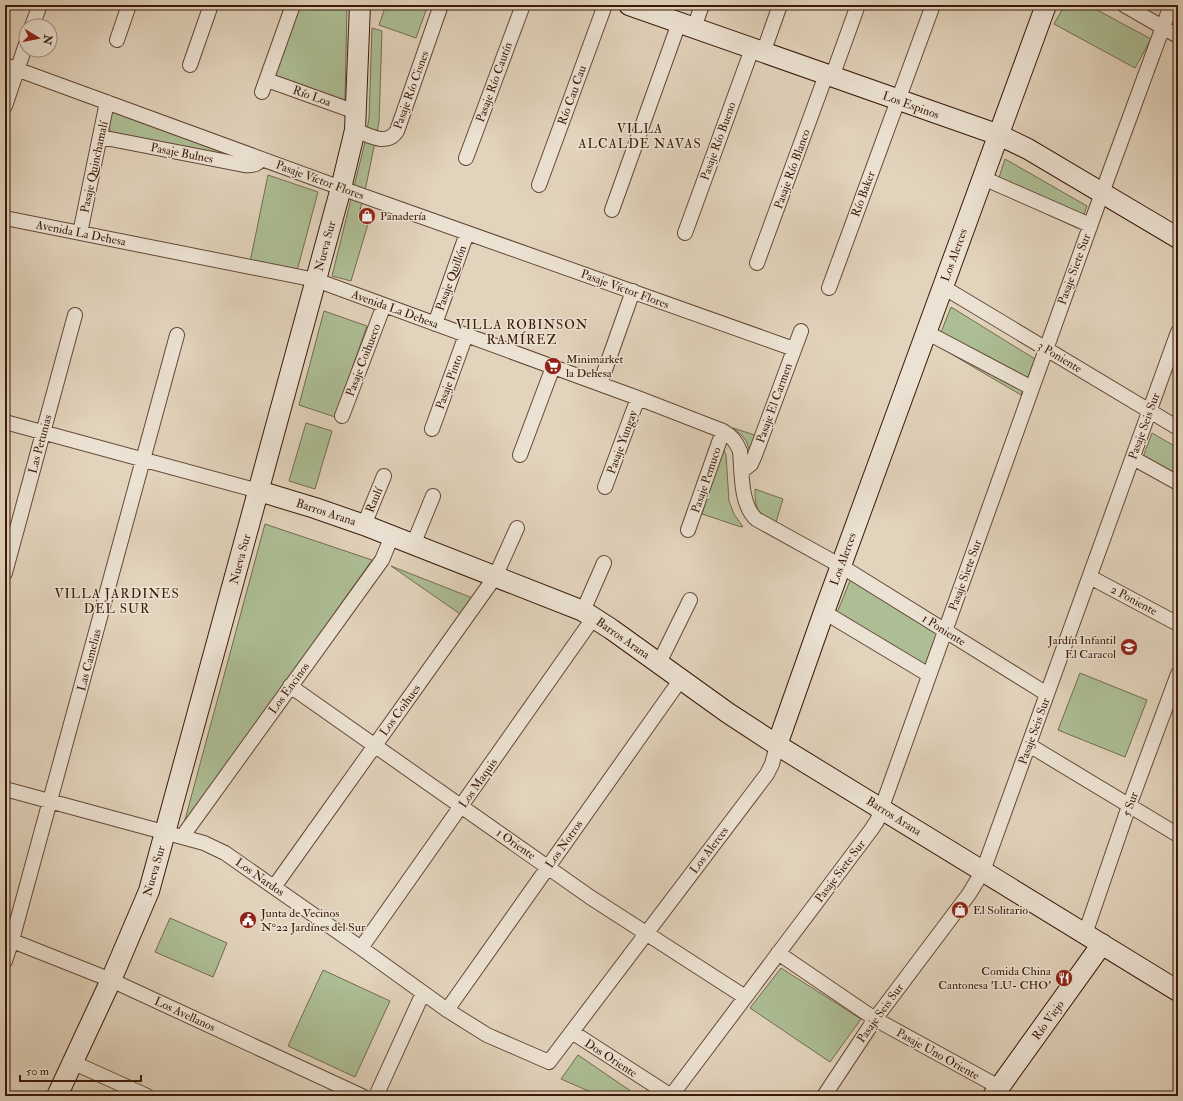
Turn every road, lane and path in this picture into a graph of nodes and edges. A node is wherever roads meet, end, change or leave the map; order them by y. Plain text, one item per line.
1 (40, 5) edge
2 (129, 5) edge
3 (211, 5) edge
4 (293, 5) edge
5 (360, 5) edge
6 (441, 5) edge
7 (523, 5) edge
8 (605, 5) edge
9 (629, 5) edge
10 (702, 5) edge
11 (780, 5) edge
12 (858, 5) edge
13 (933, 5) edge
14 (1046, 5) edge
15 (1124, 5) edge
16 (1171, 5) edge
17 (35, 18) edge
18 (687, 25) junction
19 (1163, 27) junction
20 (1178, 36) edge
21 (116, 40) dead end
22 (757, 51) junction
23 (18, 56) edge
24 (190, 65) dead end
25 (11, 67) edge
26 (829, 76) junction
27 (898, 100) junction
28 (107, 102) junction
29 (5, 106) edge
30 (356, 121) junction
31 (999, 136) junction
32 (100, 137) junction
33 (466, 158) dead end
34 (262, 159) junction
35 (983, 178) junction
36 (539, 185) dead end
37 (341, 188) junction
38 (1102, 193) junction
39 (612, 210) dead end
40 (5, 218) edge
41 (1090, 226) junction
42 (80, 233) junction
43 (467, 233) junction
44 (685, 233) dead end
45 (1178, 238) edge
46 (757, 263) dead end
47 (316, 280) junction
48 (943, 287) junction
49 (829, 288) dead end
50 (633, 291) junction
51 (384, 305) junction
52 (75, 316) dead end
53 (435, 324) junction
54 (800, 331) dead end
55 (926, 332) junction
56 (1178, 332) edge
57 (177, 335) dead end
58 (466, 335) junction
59 (794, 349) junction
60 (1046, 349) junction
61 (553, 367) junction
62 (600, 384) junction
63 (1032, 388) junction
64 (638, 398) junction
65 (1150, 410) junction
66 (342, 416) dead end
67 (5, 422) edge
68 (1178, 428) edge
69 (432, 429) dead end
70 (723, 430) junction
71 (44, 432) junction
72 (520, 455) dead end
73 (1132, 458) junction
74 (143, 459) junction
75 (742, 471) junction
76 (384, 476) dead end
77 (1178, 483) edge
78 (605, 487) dead end
79 (259, 491) junction
80 (433, 496) dead end
81 (364, 525) junction
82 (517, 528) dead end
83 (688, 530) dead end
84 (392, 536) junction
85 (413, 545) junction
86 (604, 563) dead end
87 (841, 566) junction
88 (5, 573) edge
89 (495, 576) junction
90 (1090, 577) junction
91 (690, 600) dead end
92 (824, 612) junction
93 (588, 614) junction
94 (1178, 624) edge
95 (945, 631) junction
96 (659, 663) junction
97 (1178, 674) edge
98 (929, 675) junction
99 (681, 679) junction
100 (290, 686) junction
101 (1047, 694) junction
102 (777, 745) junction
103 (1029, 745) junction
104 (375, 746) junction
105 (5, 789) edge
106 (50, 801) junction
107 (461, 806) junction
108 (1129, 806) junction
109 (882, 809) junction
110 (173, 835) junction
111 (1178, 835) edge
112 (548, 867) junction
113 (983, 871) junction
114 (274, 887) junction
115 (647, 933) junction
116 (1085, 934) junction
117 (9, 939) edge
118 (1102, 944) junction
119 (361, 948) junction
120 (778, 953) junction
121 (5, 961) edge
122 (111, 980) junction
123 (1178, 991) edge
124 (423, 993) junction
125 (745, 997) junction
126 (447, 1010) junction
127 (875, 1019) junction
128 (572, 1032) junction
129 (72, 1062) junction
130 (549, 1062) joint
131 (996, 1092) edge
132 (57, 1096) edge
133 (148, 1096) edge
134 (362, 1096) edge
135 (376, 1096) edge
136 (671, 1096) edge
137 (824, 1096) edge

1 - 17 street
2 - 21 street
3 - 24 street
4 - 30 street, Río Loa
5 - 30 street, Nueva Sur
6 - 30 street, Pasaje Río Cisnes
7 - 33 street, Pasaje Río Cautín
8 - 36 street, Río Cau Cau
9 - 18 street, Los Espinos
10 - 18 street
11 - 22 street, Pasaje Río Bueno
12 - 26 street, Pasaje Río Blanco
13 - 27 street, Río Baker
14 - 31 street, Los Alerces
15 - 19 street
16 - 19 street, Pasaje Siete Sur
18 - 22 street, Los Espinos
18 - 39 street
19 - 20 street
19 - 38 street, Pasaje Siete Sur
22 - 26 street, Los Espinos
22 - 44 street, Pasaje Río Bueno
23 - 25 street
25 - 28 street, Pasaje Víctor Flores
25 - 29 street
26 - 27 street, Los Espinos
26 - 46 street, Pasaje Río Blanco
27 - 31 street, Los Espinos
27 - 49 street, Río Baker
28 - 32 street, Pasaje Quinchamalí
28 - 34 street, Pasaje Víctor Flores
30 - 37 street, Nueva Sur
31 - 35 street, Los Alerces
31 - 38 street, Los Espinos
32 - 34 street, Pasaje Bulnes
32 - 42 street, Pasaje Quinchamalí
34 - 37 street, Pasaje Víctor Flores
35 - 41 street
35 - 48 street, Los Alerces
37 - 43 street, Pasaje Víctor Flores
37 - 47 street, Nueva Sur
38 - 41 street, Pasaje Siete Sur
38 - 45 street, Los Espinos
40 - 42 street, Avenida La Dehesa
41 - 60 street, Pasaje Siete Sur
42 - 47 street, Avenida La Dehesa
43 - 50 street, Pasaje Víctor Flores
43 - 53 street, Pasaje Quillón
47 - 51 street, Avenida La Dehesa
47 - 79 street, Nueva Sur
48 - 55 street, Los Alerces
48 - 60 street, 3 Poniente
50 - 59 street, Pasaje Víctor Flores
50 - 62 street
51 - 53 street, Avenida La Dehesa
51 - 66 street, Pasaje Coihueco
52 - 71 street, Las Petunias
53 - 58 street, Avenida La Dehesa
54 - 59 street, Pasaje El Carmen
55 - 63 street
55 - 87 street, Los Alerces
56 - 65 street, Pasaje Seis Sur
57 - 74 street, Las Camelias
58 - 61 street, Avenida La Dehesa
58 - 69 street, Pasaje Pinto
59 - 75 street, Pasaje El Carmen
60 - 63 street, Pasaje Siete Sur
60 - 65 street, 3 Poniente
61 - 62 street, Avenida La Dehesa
61 - 72 street
62 - 64 street, Avenida La Dehesa
63 - 95 street, Pasaje Siete Sur
64 - 70 street, Avenida La Dehesa
64 - 78 street, Pasaje Yungay
65 - 68 street, 3 Poniente
65 - 73 street, Pasaje Seis Sur
67 - 71 street, Barros Arana
70 - 75 street, Avenida La Dehesa
70 - 83 street, Pasaje Pemuco
71 - 74 street, Barros Arana
71 - 88 street, Las Petunias
73 - 77 street
73 - 90 street, Pasaje Seis Sur
74 - 79 street, Barros Arana
74 - 106 street, Las Camelias
75 - 87 street, Avenida La Dehesa
76 - 81 street, Raulí
79 - 81 street, Barros Arana
79 - 110 street, Nueva Sur
80 - 85 street
81 - 84 street, Barros Arana
82 - 89 street, Los Coihues
84 - 85 street, Barros Arana
84 - 100 street, Los Encinos
85 - 89 street, Barros Arana
86 - 93 street, Los Maquis
87 - 92 street, Los Alerces
87 - 95 street, 1 Poniente
89 - 93 street, Barros Arana
89 - 104 street, Los Coihues
90 - 94 street, 2 Poniente
90 - 101 street, Pasaje Seis Sur
91 - 96 street
92 - 98 street
92 - 102 street, Los Alerces
93 - 96 street, Barros Arana
93 - 107 street, Los Maquis
95 - 98 street, Pasaje Siete Sur
95 - 101 street, 1 Poniente
96 - 99 street, Barros Arana
97 - 108 street, 5 Sur
98 - 109 street, Pasaje Siete Sur
99 - 102 street, Barros Arana
99 - 112 street, Los Notros
100 - 104 street, 1 Oriente
100 - 110 street, Los Encinos
101 - 103 street, Pasaje Seis Sur
102 - 109 street, Barros Arana
102 - 115 street, Los Alerces
103 - 108 street
103 - 113 street, Pasaje Seis Sur
104 - 107 street, 1 Oriente
104 - 114 street, Los Coihues
105 - 106 street, Los Nardos
106 - 110 street, Los Nardos
106 - 117 street, Las Camelias
107 - 112 street, 1 Oriente
107 - 119 street, Los Maquis
108 - 111 street
108 - 116 street, 5 Sur
109 - 113 street, Barros Arana
109 - 120 street, Pasaje Siete Sur
110 - 114 street, Los Nardos
110 - 122 street, Nueva Sur
112 - 115 street, 1 Oriente
112 - 126 street, Los Notros
113 - 116 street, Barros Arana
113 - 127 street, Pasaje Seis Sur
114 - 119 street, Los Nardos
115 - 125 street, 1 Oriente
115 - 128 street, Los Alerces
116 - 118 street, Barros Arana
117 - 121 street, Las Camelias
117 - 122 street, Los Avellanos
118 - 123 street, Barros Arana
118 - 131 street, Río Viejo
119 - 124 street, Los Nardos
120 - 125 street, Pasaje Siete Sur
120 - 127 street, Pasaje Uno Oriente
122 - 129 street, Nueva Sur
122 - 134 street, Los Avellanos
124 - 126 street, Los Nardos
124 - 135 street
125 - 136 street, Pasaje Siete Sur
126 - 130 street, Los Nardos
127 - 131 street, Pasaje Uno Oriente
127 - 137 street, Pasaje Seis Sur
128 - 130 street, Los Alerces
128 - 136 street, Dos Oriente
129 - 132 street, Nueva Sur
129 - 133 street

